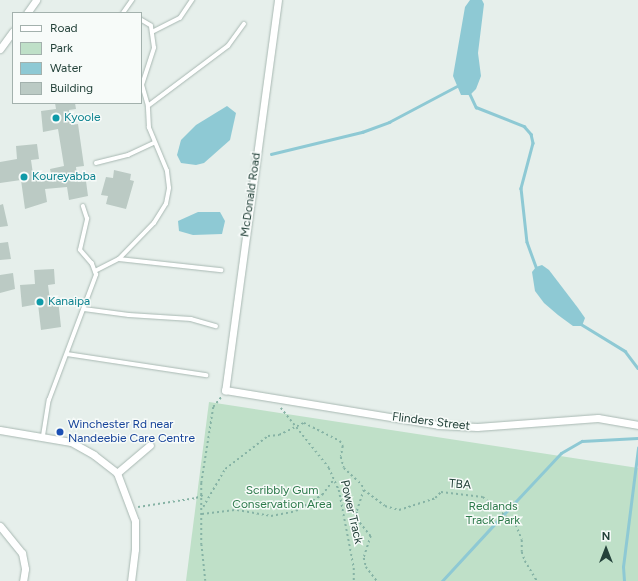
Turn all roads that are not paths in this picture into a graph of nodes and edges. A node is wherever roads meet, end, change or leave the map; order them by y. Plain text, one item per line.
1 (36, 0) edge
2 (132, 0) edge
3 (192, 0) edge
4 (278, 0) edge
5 (28, 12) edge
6 (124, 12) edge
7 (142, 21) edge
8 (244, 24) dead end
9 (12, 32) edge
10 (152, 32) junction
11 (0, 48) edge
12 (148, 106) junction
13 (154, 143) junction
14 (96, 163) dead end
15 (83, 207) dead end
16 (119, 260) junction
17 (221, 270) dead end
18 (95, 271) junction
19 (84, 309) junction
20 (216, 326) dead end
21 (67, 354) junction
22 (206, 375) dead end
23 (225, 390) joint
24 (638, 425) edge
25 (0, 430) edge
26 (43, 436) junction
27 (150, 445) dead end
28 (117, 473) junction
29 (0, 526) edge
30 (23, 581) edge
31 (131, 581) edge

1 - 5 street
2 - 6 lane
3 - 10 lane
4 - 23 street, McDonald Road
7 - 10 lane
8 - 12 lane
9 - 11 street
10 - 12 lane
12 - 13 lane
13 - 14 lane
13 - 16 lane
15 - 18 lane
16 - 17 lane
16 - 18 lane
18 - 19 lane
19 - 20 lane
19 - 21 lane
21 - 22 lane
21 - 26 lane
23 - 24 street, Flinders Street
25 - 26 street
26 - 28 street
27 - 28 street
28 - 31 street
29 - 30 street

